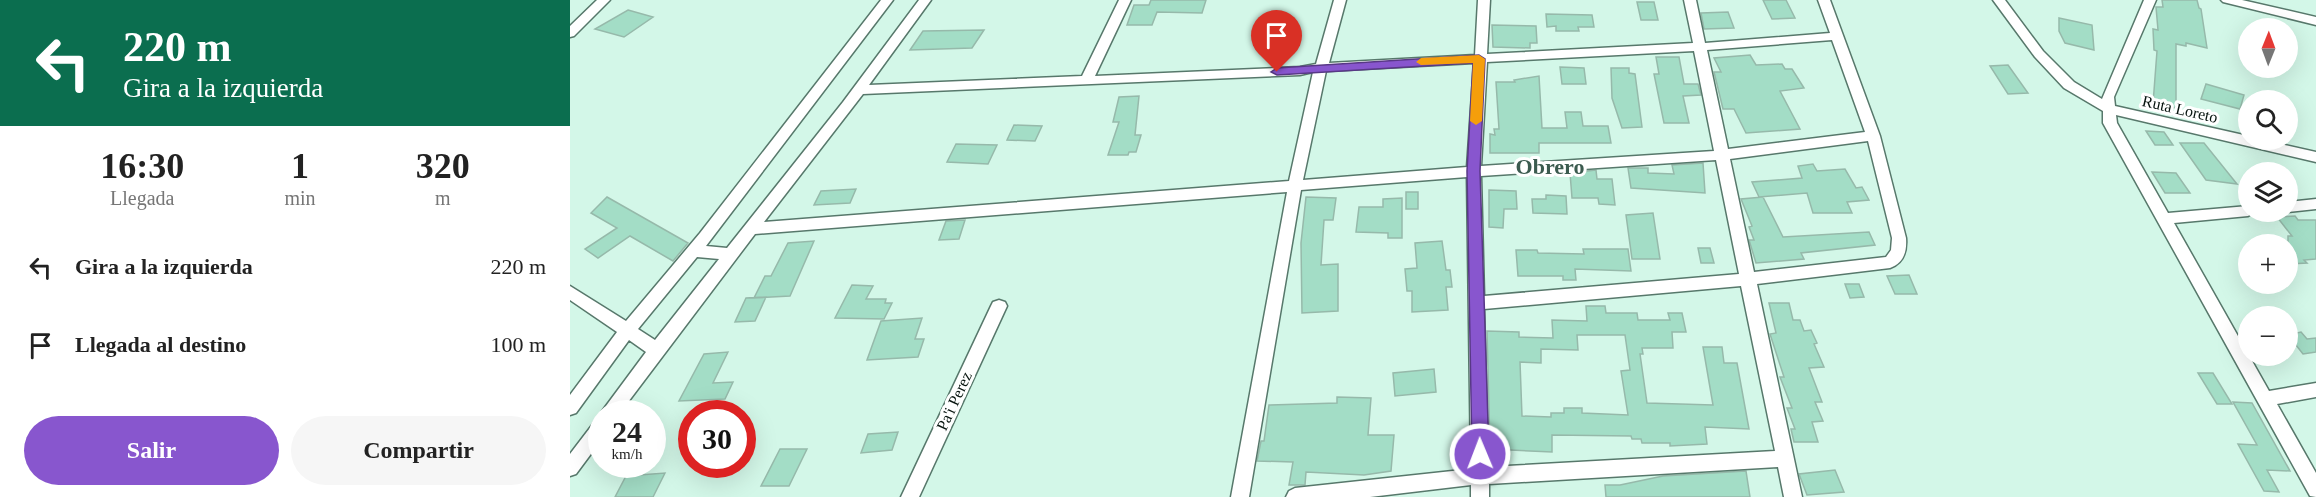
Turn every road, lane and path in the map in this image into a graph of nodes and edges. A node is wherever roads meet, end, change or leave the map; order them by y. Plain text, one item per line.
1 (603, 0) edge
2 (887, 0) edge
3 (925, 0) edge
4 (1125, 0) edge
5 (1340, 0) edge
6 (1484, 0) edge
7 (1690, 0) edge
8 (1824, 0) edge
9 (1999, 0) edge
10 (2150, 0) edge
11 (2227, 0) edge
12 (2316, 21) edge
13 (570, 33) edge
14 (1837, 36) junction
15 (1699, 47) junction
16 (1479, 59) junction
17 (1321, 67) junction
18 (1087, 80) junction
19 (861, 90) junction
20 (2107, 108) junction
21 (1873, 136) junction
22 (1722, 155) junction
23 (2316, 158) edge
24 (1474, 171) junction
25 (1295, 185) junction
26 (2316, 204) edge
27 (2298, 206) edge
28 (2238, 212) edge
29 (2163, 219) junction
30 (751, 229) junction
31 (694, 251) junction
32 (731, 254) junction
33 (1748, 279) junction
34 (570, 292) edge
35 (1477, 303) junction
36 (999, 306) dead end
37 (627, 331) junction
38 (656, 350) junction
39 (2316, 390) edge
40 (2264, 399) junction
41 (619, 400) edge
42 (570, 408) edge
43 (588, 444) edge
44 (1786, 458) junction
45 (570, 468) edge
46 (1481, 476) junction
47 (2316, 490) edge
48 (910, 497) edge
49 (1240, 497) edge
50 (1295, 497) edge
51 (1480, 497) edge
52 (1793, 497) edge

1 - 13 street
2 - 31 street
3 - 19 street
4 - 18 street
5 - 17 street
6 - 16 street
7 - 15 street
8 - 14 street
9 - 20 street, Ruta Loreto
10 - 20 street
11 - 12 street
14 - 15 street
14 - 21 street
15 - 16 street
15 - 22 street
16 - 17 street
16 - 24 street
17 - 18 street
17 - 25 street
18 - 19 street
19 - 30 street
20 - 23 street, Ruta Loreto
20 - 29 street
21 - 22 street
21 - 33 street
22 - 24 street
22 - 33 street
24 - 25 street
24 - 35 street
25 - 30 street
25 - 49 street
26 - 27 street
28 - 29 street
29 - 40 street
30 - 32 street
31 - 32 street
31 - 37 street
32 - 38 street
33 - 35 street
33 - 44 street
34 - 37 street
35 - 46 street
36 - 48 street, Pa'i Perez
37 - 38 street
37 - 42 street
38 - 41 street
39 - 40 street
40 - 47 street
43 - 45 street
44 - 46 street
44 - 52 street
46 - 50 street
46 - 51 street

